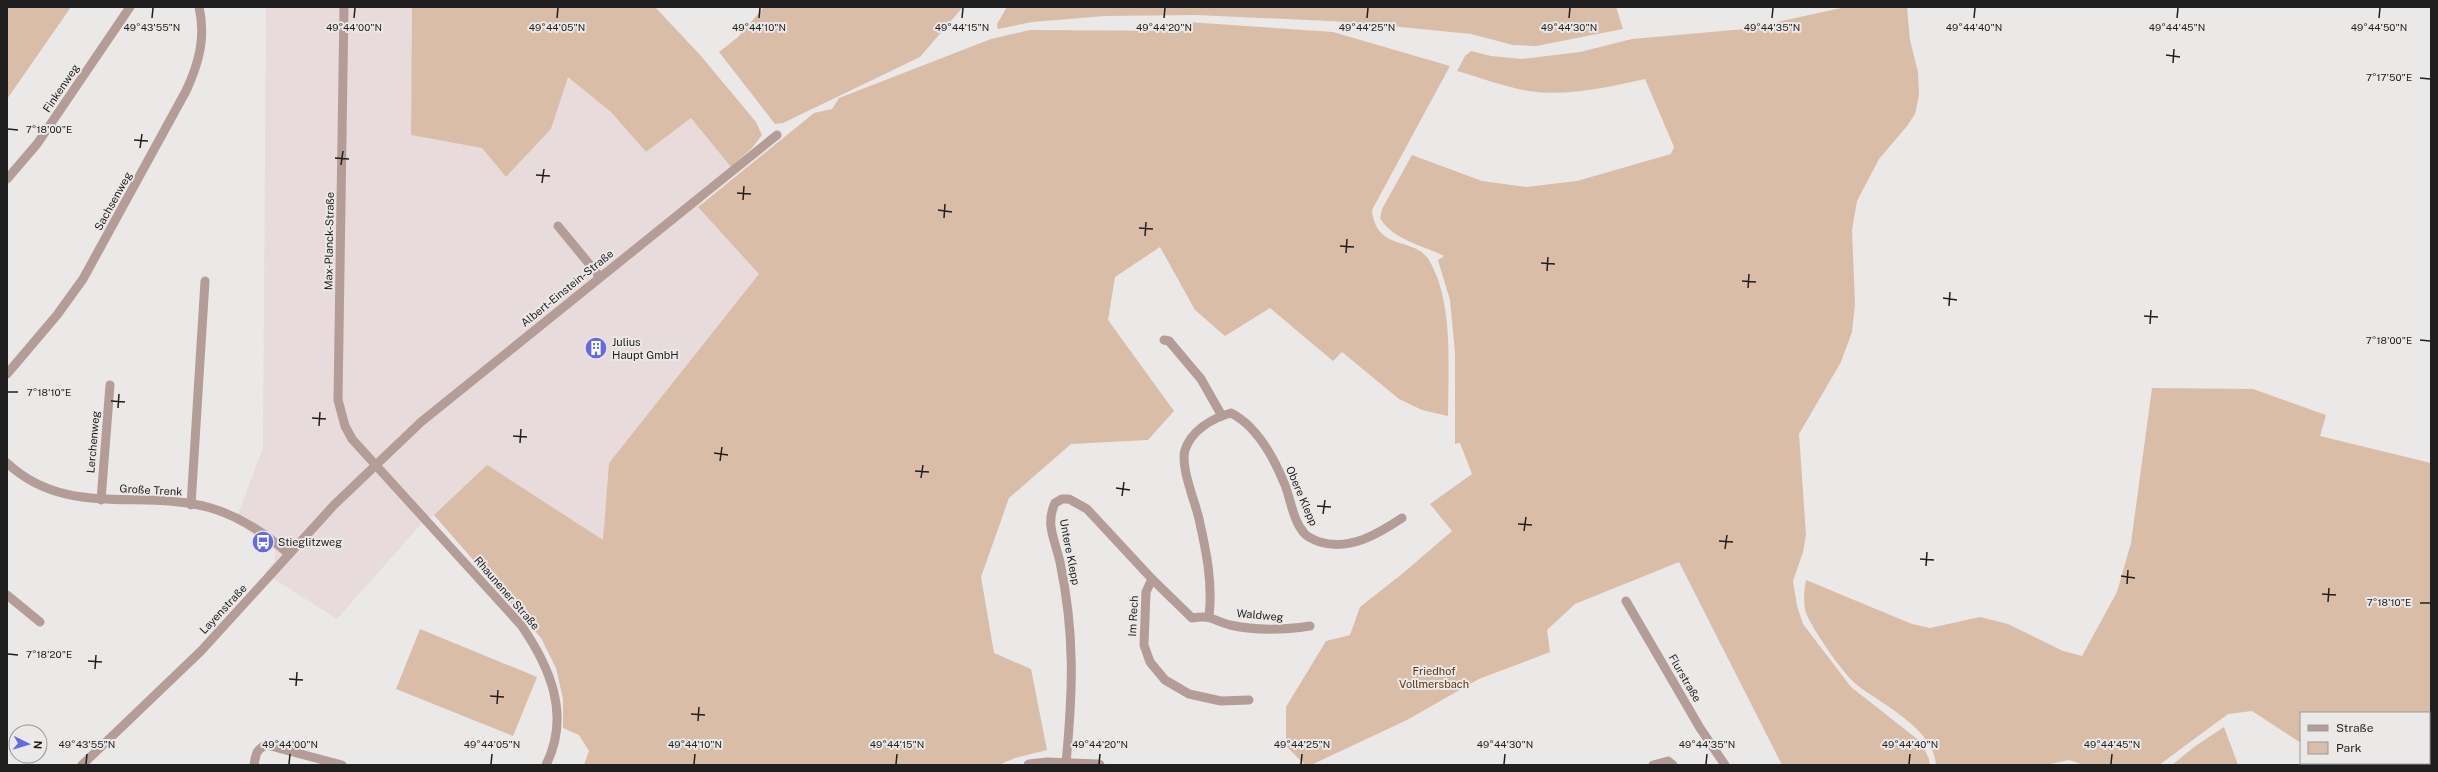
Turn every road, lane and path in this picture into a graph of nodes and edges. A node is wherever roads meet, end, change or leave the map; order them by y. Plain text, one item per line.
1 (130, 7) edge
2 (199, 7) edge
3 (344, 7) edge
4 (777, 135) dead end
5 (7, 179) edge
6 (558, 226) dead end
7 (600, 277) junction
8 (205, 281) dead end
9 (1164, 340) dead end
10 (7, 374) edge
11 (110, 385) dead end
12 (1222, 416) junction
13 (7, 463) edge
14 (375, 464) junction
15 (101, 500) junction
16 (191, 505) junction
17 (1402, 518) dead end
18 (288, 554) junction
19 (1152, 579) junction
20 (7, 595) edge
21 (1626, 601) dead end
22 (1209, 616) junction
23 (40, 622) dead end
24 (1310, 626) dead end
25 (1250, 700) dead end
26 (1066, 763) junction
27 (82, 765) edge
28 (254, 765) edge
29 (342, 765) edge
30 (546, 765) edge
31 (1029, 765) edge
32 (1099, 765) edge
33 (1653, 765) edge
34 (1673, 765) edge
35 (1725, 765) edge

1 - 5 street, Finkenweg
2 - 10 street, Sachsenweg
3 - 14 street, Max-Planck-Straße
4 - 7 street, Albert-Einstein-Straße
6 - 7 street
7 - 14 street, Albert-Einstein-Straße
8 - 16 street
9 - 12 street
11 - 15 street, Lerchenweg
12 - 17 street, Obere Klepp
12 - 22 street
13 - 15 street, Große Trenk
14 - 18 street, Layenstraße
14 - 30 street, Rhaunener Straße
15 - 16 street, Große Trenk
16 - 18 street, Große Trenk
18 - 27 street, Layenstraße
19 - 22 street, Untere Klepp
19 - 25 street, Im Rech
19 - 26 street, Untere Klepp
20 - 23 street
21 - 35 street, Flurstraße
22 - 24 street, Waldweg
26 - 31 street
26 - 32 street
28 - 29 street
33 - 34 street

